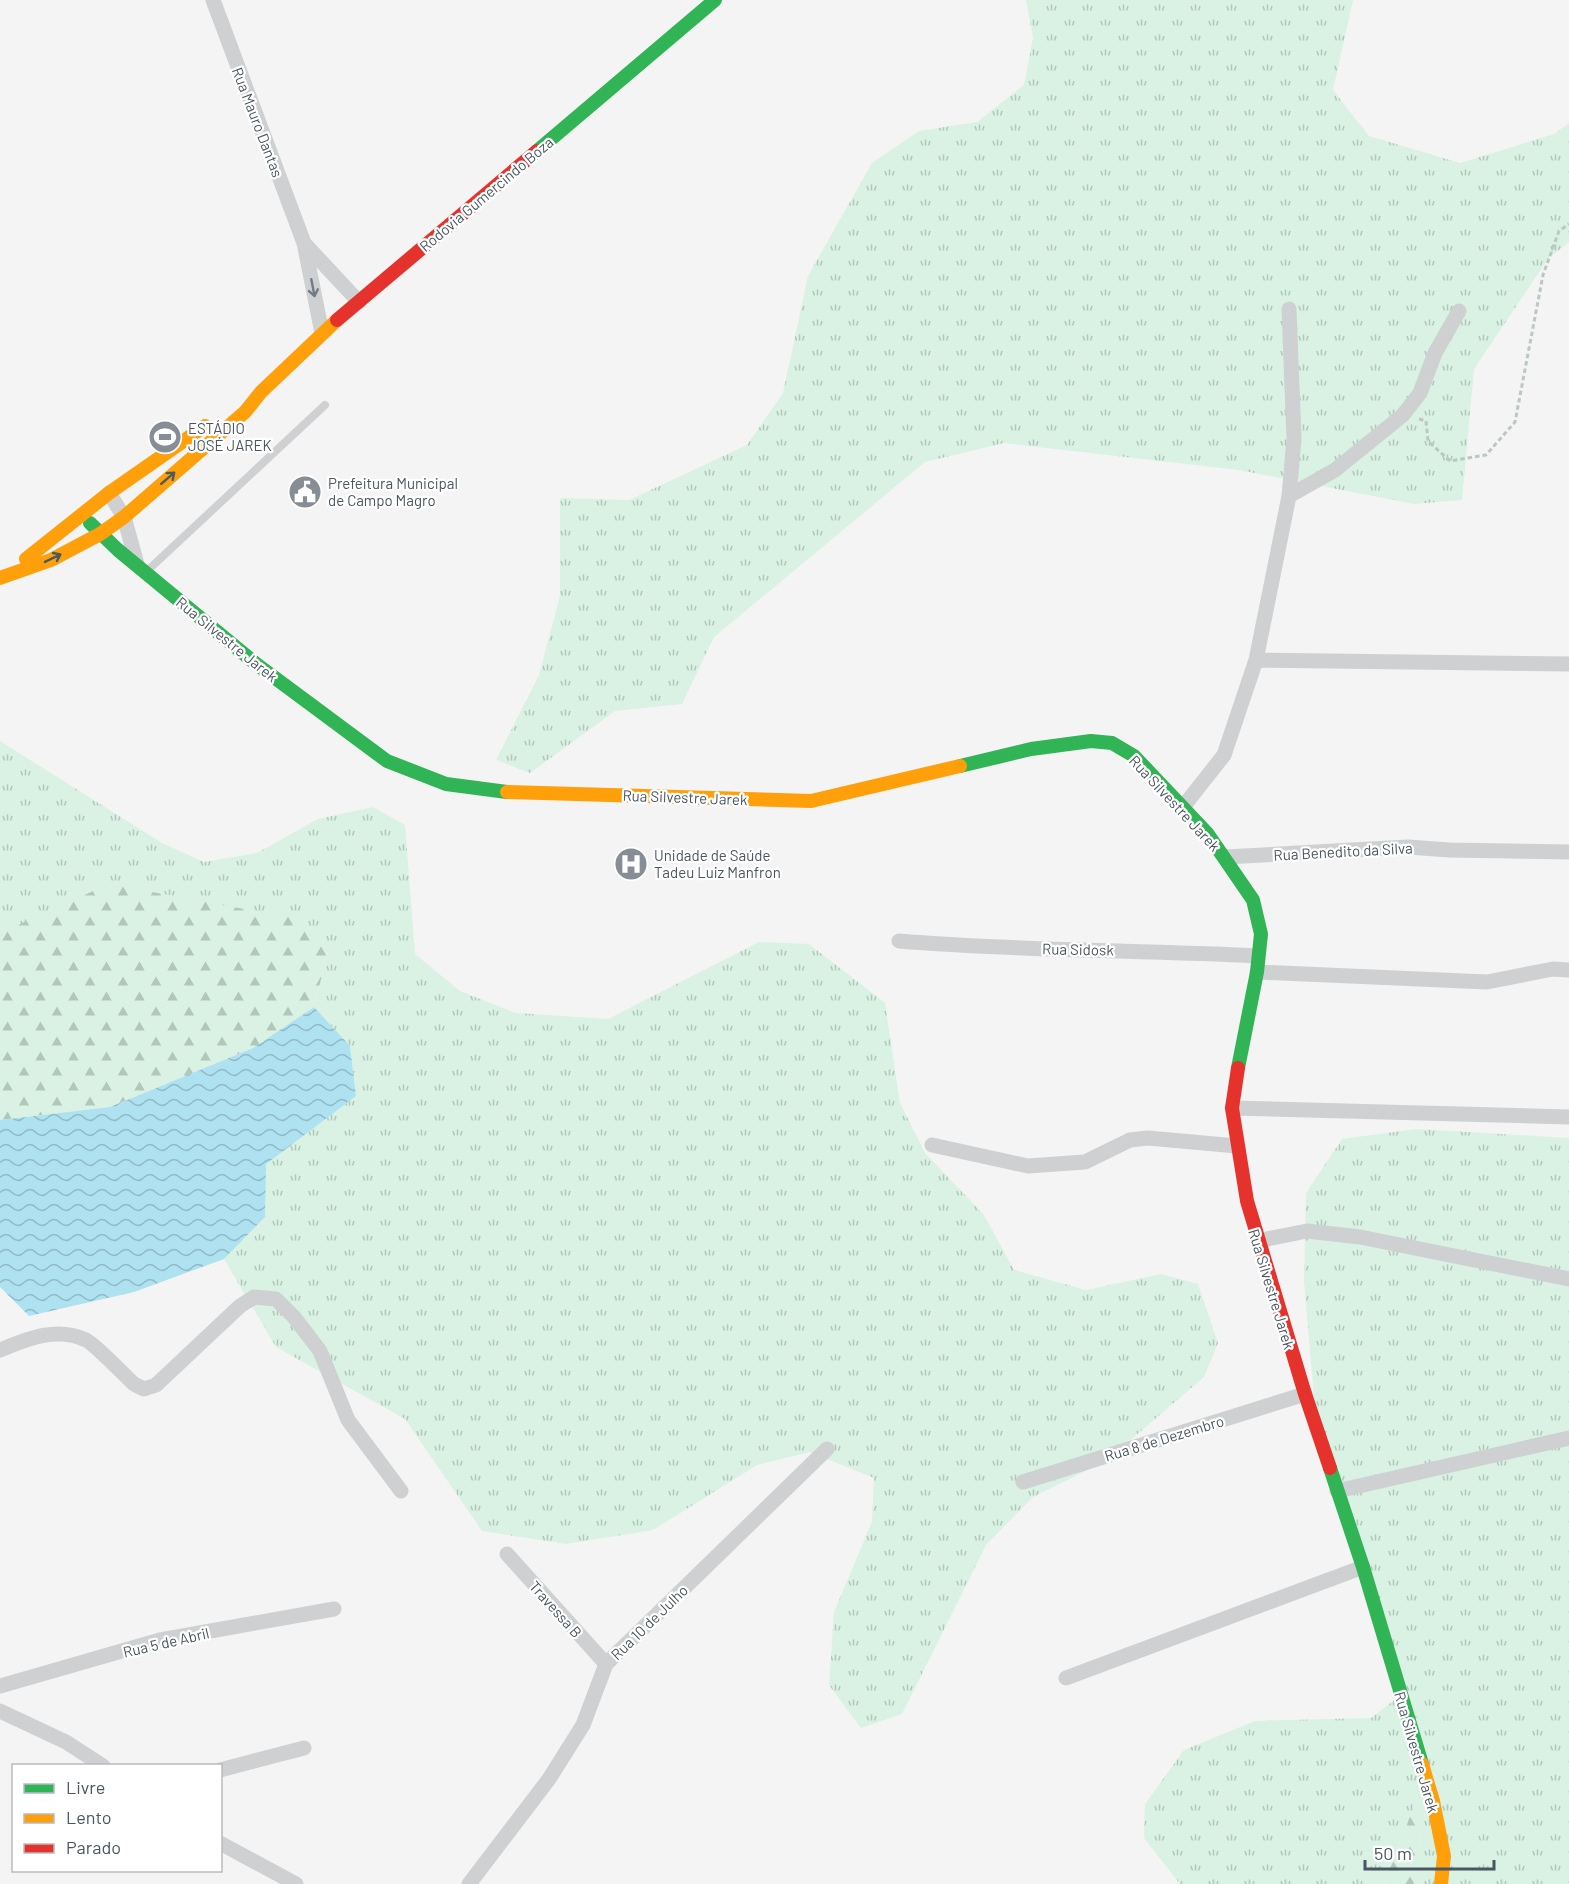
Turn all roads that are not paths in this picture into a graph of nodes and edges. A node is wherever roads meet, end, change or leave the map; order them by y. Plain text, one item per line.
1 (213, 0) edge
2 (715, 0) edge
3 (304, 243) junction
4 (359, 302) junction
5 (1289, 309) dead end
6 (1459, 311) dead end
7 (322, 333) junction
8 (261, 392) junction
9 (325, 405) dead end
10 (109, 493) junction
11 (1289, 496) junction
12 (82, 514) junction
13 (124, 517) junction
14 (100, 534) junction
15 (141, 568) junction
16 (2, 577) edge
17 (1256, 660) junction
18 (1569, 664) edge
19 (1183, 807) junction
20 (1569, 852) edge
21 (1226, 857) junction
22 (899, 940) dead end
23 (1257, 956) junction
24 (1569, 970) edge
25 (1257, 972) junction
26 (1232, 1108) junction
27 (1569, 1117) edge
28 (932, 1145) dead end
29 (1237, 1146) junction
30 (1257, 1241) junction
31 (1569, 1279) edge
32 (0, 1350) edge
33 (1305, 1394) junction
34 (1569, 1438) edge
35 (827, 1449) dead end
36 (1023, 1482) dead end
37 (401, 1491) dead end
38 (1337, 1491) junction
39 (507, 1554) dead end
40 (1363, 1567) junction
41 (334, 1609) dead end
42 (606, 1664) junction
43 (1066, 1678) dead end
44 (0, 1686) edge
45 (0, 1711) edge
46 (304, 1748) dead end
47 (100, 1764) edge
48 (222, 1769) edge
49 (222, 1844) edge
50 (296, 1884) edge
51 (469, 1884) edge
52 (1441, 1884) edge

1 - 3 street, Rua Mauro Dantas
2 - 4 street, Rodovia Gumercindo Boza
3 - 4 street, Rua Mauro Dantas
3 -> 7 street, Rua Mauro Dantas
4 - 7 street, Rodovia Gumercindo Boza
5 - 11 street
6 - 11 street
7 - 8 street, Rodovia Gumercindo Boza
8 - 10 street, Rodovia Gumercindo Boza
13 -> 8 street, Rodovia Gumercindo Boza
9 - 15 lane
10 - 12 street, Rodovia Gumercindo Boza
10 - 13 street
11 - 17 street
12 - 14 street
12 - 16 street, Rodovia Gumercindo Boza
13 - 14 street, Rodovia Gumercindo Boza
13 - 15 street
14 - 15 street, Rua Silvestre Jarek
16 -> 14 street, Rodovia Gumercindo Boza
15 - 19 street, Rua Silvestre Jarek
17 - 18 street
17 - 19 street
19 - 21 street, Rua Silvestre Jarek
20 - 21 street, Rua Benedito da Silva
21 - 23 street, Rua Silvestre Jarek
22 - 23 street, Rua Sidosk
23 - 25 street, Rua Silvestre Jarek
24 - 25 street
25 - 26 street, Rua Silvestre Jarek
26 - 27 street
26 - 29 street, Rua Silvestre Jarek
28 - 29 street
29 - 30 street, Rua Silvestre Jarek
30 - 31 street
30 - 33 street, Rua Silvestre Jarek
32 - 37 street
33 - 36 street, Rua 8 de Dezembro
33 - 38 street, Rua Silvestre Jarek
34 - 38 street
35 - 42 street, Rua 10 de Julho
38 - 40 street, Rua Silvestre Jarek
39 - 42 street, Travessa B
40 - 43 street
40 - 52 street, Rua Silvestre Jarek
41 - 44 street, Rua 5 de Abril
42 - 51 street, Rua 10 de Julho
45 - 47 street
46 - 48 street
49 - 50 street

